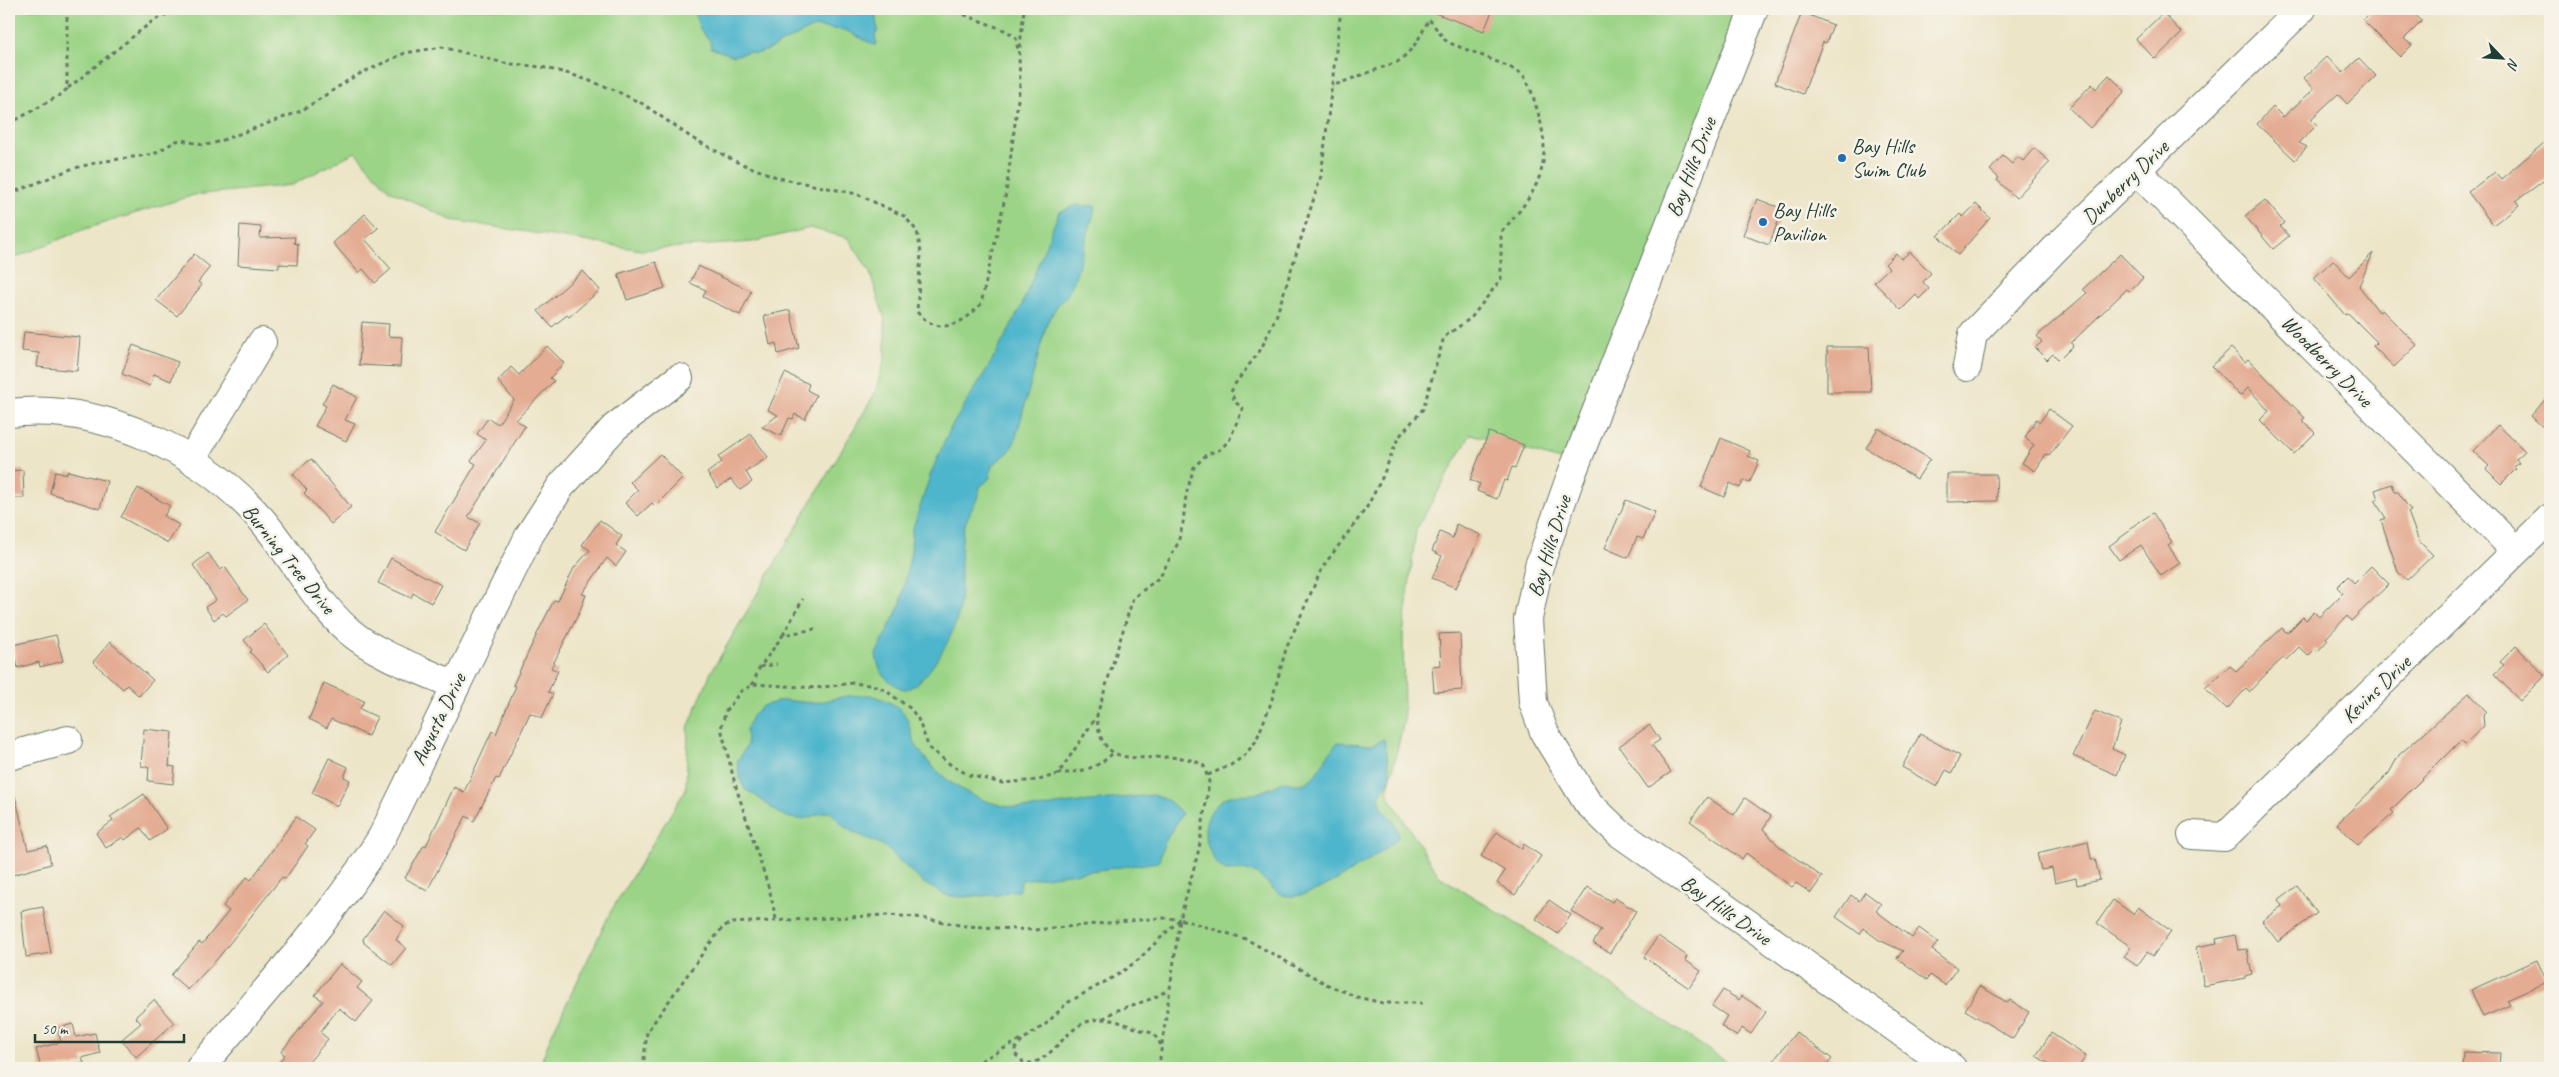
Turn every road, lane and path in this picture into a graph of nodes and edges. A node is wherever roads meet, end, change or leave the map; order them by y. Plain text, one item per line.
1 (67, 9) edge
2 (178, 9) edge
3 (949, 9) edge
4 (1024, 9) edge
5 (1341, 9) edge
6 (1754, 9) edge
7 (2302, 9) edge
8 (1019, 56) junction
9 (1332, 86) junction
10 (67, 88) junction
11 (9, 124) edge
12 (2137, 171) junction
13 (9, 194) edge
14 (262, 342) dead end
15 (1968, 367) dead end
16 (679, 378) dead end
17 (9, 413) edge
18 (191, 460) junction
19 (2550, 518) edge
20 (2516, 551) junction
21 (803, 598) dead end
22 (815, 629) dead end
23 (783, 635) junction
24 (777, 664) dead end
25 (760, 667) junction
26 (454, 685) junction
27 (752, 685) junction
28 (1097, 715) junction
29 (68, 740) dead end
30 (1112, 754) junction
31 (9, 756) edge
32 (1058, 774) junction
33 (1208, 775) junction
34 (2192, 835) dead end
35 (776, 919) junction
36 (1180, 919) junction
37 (1168, 989) junction
38 (1422, 1003) dead end
39 (1102, 1019) junction
40 (1029, 1035) junction
41 (1161, 1045) junction
42 (200, 1068) edge
43 (643, 1068) edge
44 (967, 1068) edge
45 (1161, 1068) edge
46 (1952, 1068) edge

1 - 10 path
2 - 10 path
3 - 8 path
4 - 8 path
5 - 9 path
6 - 46 street, Bay Hills Drive
7 - 12 street, Dunberry Drive
8 - 13 path
9 - 28 path
9 - 33 path
10 - 11 path
12 - 15 street, Dunberry Drive
12 - 20 street, Woodberry Drive
14 - 18 street
16 - 26 street, Augusta Drive
17 - 18 street, Burning Tree Drive
18 - 26 street, Burning Tree Drive
19 - 20 street, Kevins Drive
20 - 34 street, Kevins Drive
21 - 23 path
22 - 23 path
23 - 25 path
24 - 25 path
25 - 27 path
26 - 42 street, Augusta Drive
27 - 32 path
27 - 35 path
28 - 30 path
28 - 32 path
29 - 31 street
30 - 32 path
30 - 33 path
33 - 36 path
35 - 36 path
35 - 43 path
36 - 37 path
36 - 38 path
36 - 40 path
37 - 39 path
37 - 41 path
39 - 40 path
39 - 41 path
40 - 44 path
41 - 45 path

